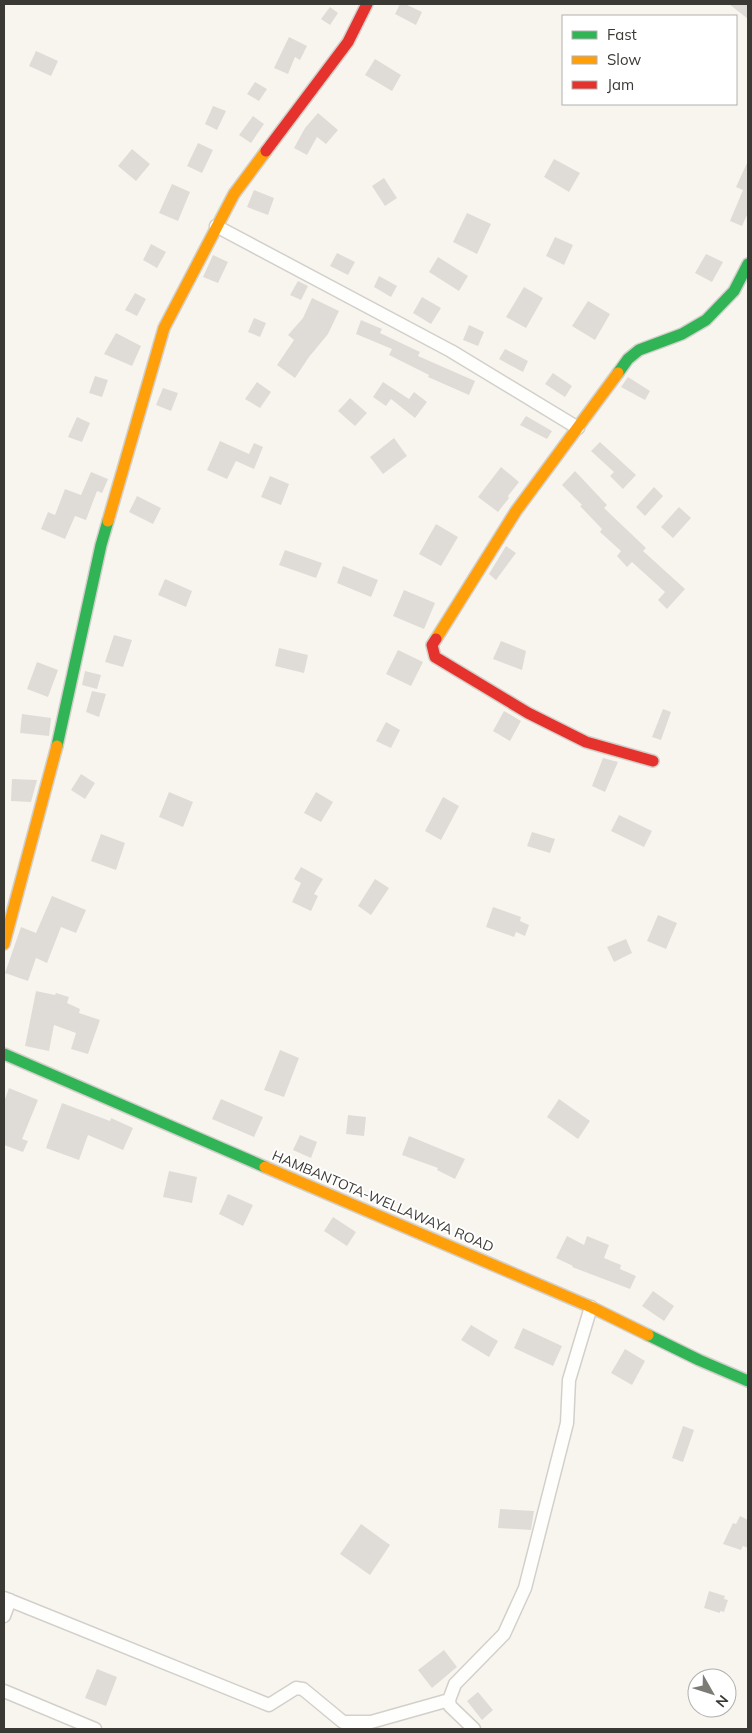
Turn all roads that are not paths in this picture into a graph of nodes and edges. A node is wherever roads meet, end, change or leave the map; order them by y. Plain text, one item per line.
1 (367, 4) edge
2 (216, 226) junction
3 (748, 264) edge
4 (578, 428) junction
5 (653, 761) dead end
6 (4, 944) edge
7 (4, 1054) edge
8 (591, 1307) junction
9 (748, 1382) edge
10 (7, 1599) edge
11 (4, 1616) edge
12 (4, 1691) edge
13 (449, 1700) junction
14 (95, 1729) edge
15 (474, 1729) edge

1 - 2 main road
2 - 4 street
2 - 6 main road
3 - 4 main road
4 - 5 main road
7 - 8 main road, HAMBANTOTA-WELLAWAYA ROAD
8 - 9 main road, HAMBANTOTA-WELLAWAYA ROAD
8 - 13 street
10 - 11 street
10 - 13 street
12 - 14 street
13 - 15 street

